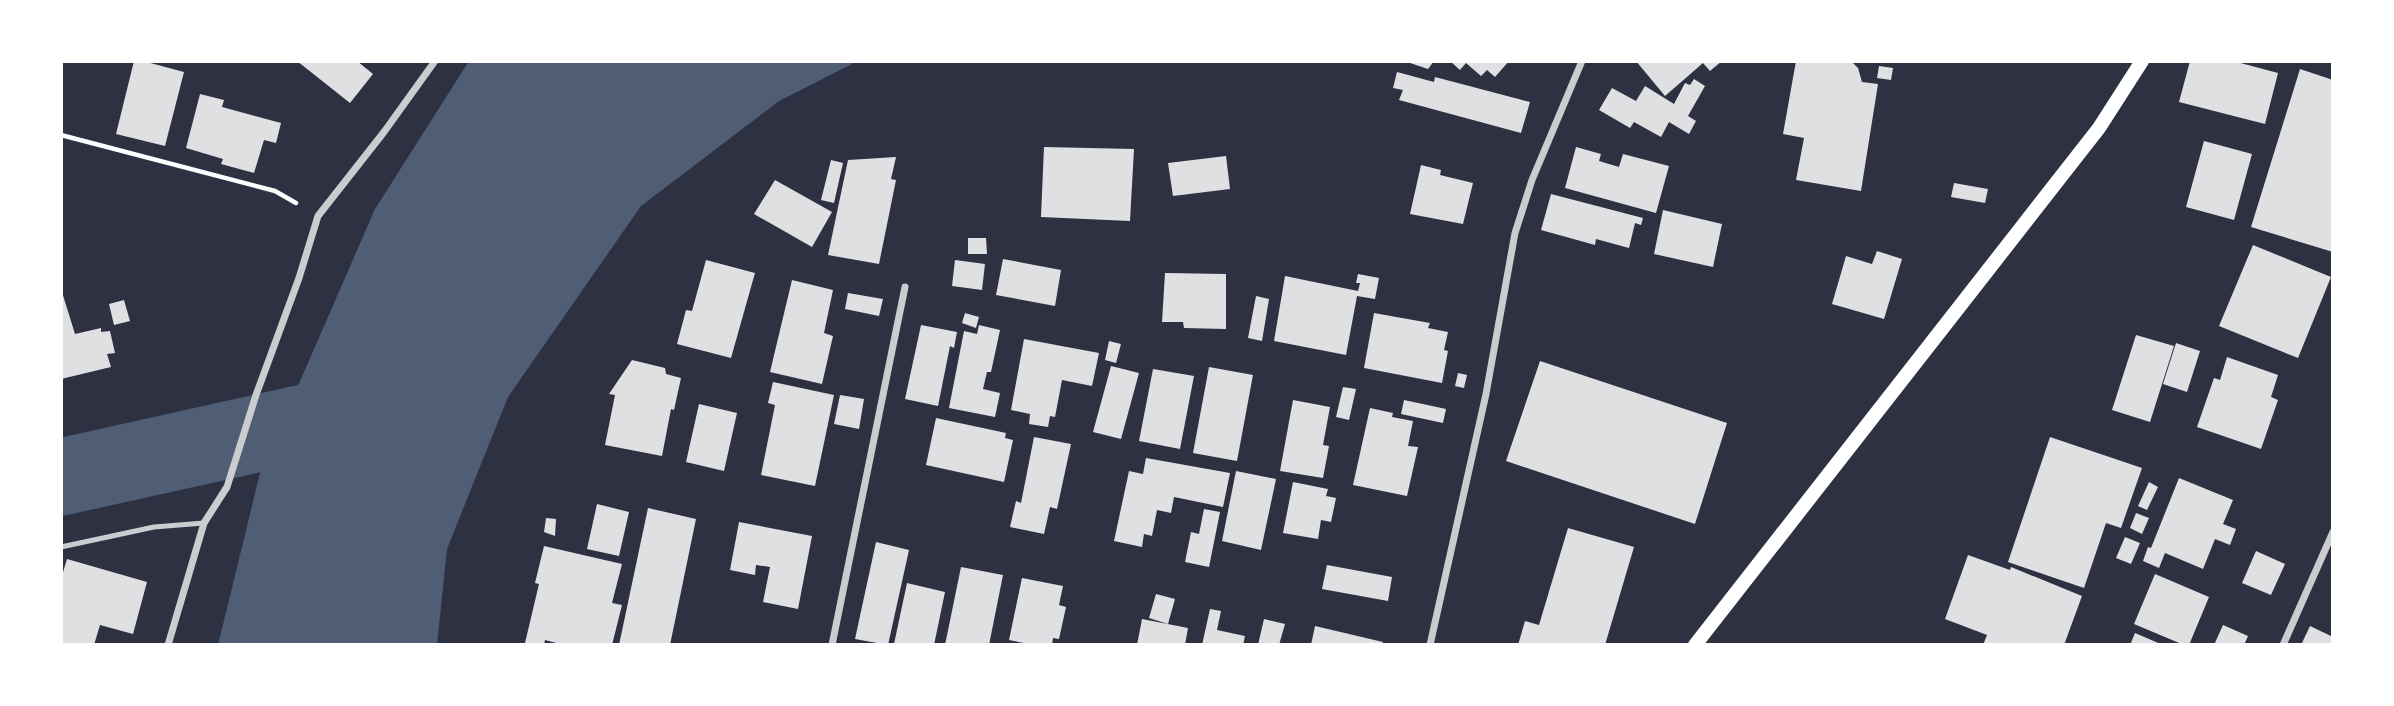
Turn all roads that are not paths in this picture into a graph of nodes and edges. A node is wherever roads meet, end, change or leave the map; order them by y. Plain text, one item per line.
1 (435, 61) edge
2 (1582, 61) edge
3 (2141, 61) edge
4 (905, 288) dead end
5 (204, 523) junction
6 (2333, 532) edge
7 (61, 547) edge
8 (168, 645) edge
9 (832, 645) edge
10 (1430, 645) edge
11 (1695, 645) edge
12 (2283, 645) edge

1 - 5 street
2 - 10 street
3 - 11 main road
4 - 9 street
5 - 7 lane
5 - 8 street
6 - 12 street

